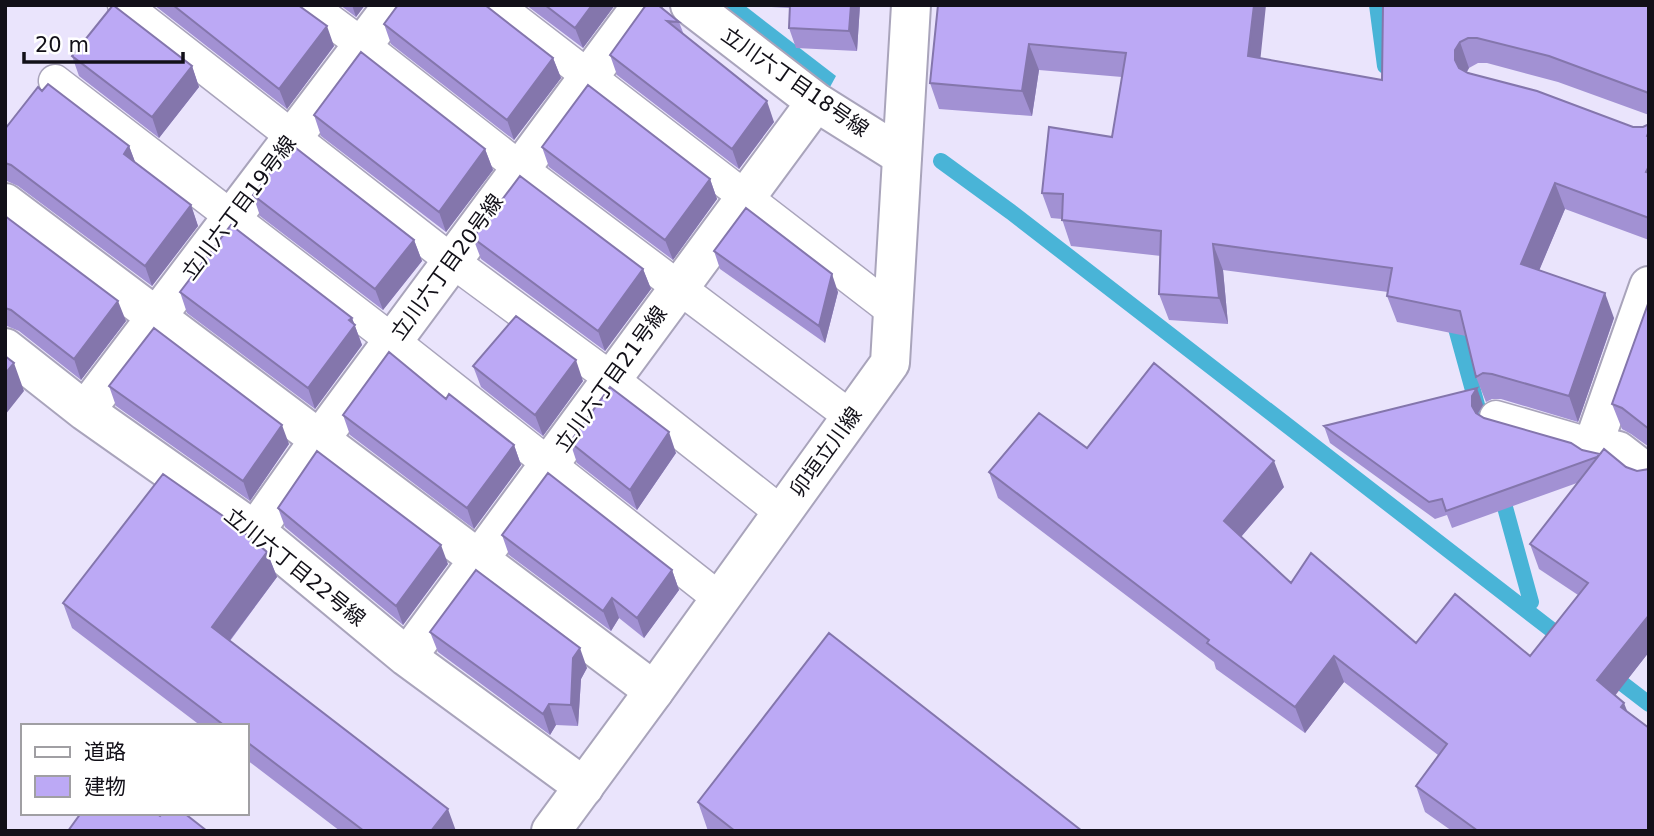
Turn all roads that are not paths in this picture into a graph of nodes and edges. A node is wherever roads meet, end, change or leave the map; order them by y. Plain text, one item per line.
1 (124, 5) edge
2 (309, 5) edge
3 (393, 5) edge
4 (496, 5) edge
5 (642, 5) edge
6 (690, 5) edge
7 (911, 5) edge
8 (363, 45) junction
9 (588, 77) junction
10 (55, 81) dead end
11 (816, 102) junction
12 (293, 137) junction
13 (902, 156) junction
14 (520, 168) junction
15 (745, 198) junction
16 (5, 203) edge
17 (231, 218) junction
18 (452, 261) junction
19 (1649, 285) edge
20 (679, 287) junction
21 (893, 311) junction
22 (156, 317) junction
23 (393, 341) junction
24 (5, 348) edge
25 (612, 379) junction
26 (85, 411) junction
27 (851, 417) junction
28 (1496, 417) dead end
29 (320, 439) junction
30 (1593, 445) junction
31 (549, 463) junction
32 (1649, 475) edge
33 (782, 513) junction
34 (256, 531) junction
35 (479, 559) junction
36 (720, 599) junction
37 (407, 657) junction
38 (654, 691) junction
39 (584, 787) junction
40 (551, 831) edge

1 - 12 lane
2 - 8 lane
3 - 8 street, 立川六丁目19号線
4 - 9 lane
5 - 9 street, 立川六丁目20号線
6 - 11 street, 立川六丁目18号線
7 - 13 street, 卯垣立川線
8 - 12 street, 立川六丁目19号線
8 - 14 lane
9 - 14 street, 立川六丁目20号線
9 - 15 lane
10 - 17 lane
11 - 13 street, 立川六丁目18号線
11 - 15 street, 立川六丁目21号線
12 - 17 street, 立川六丁目19号線
12 - 18 lane
13 - 21 street, 卯垣立川線
14 - 18 street, 立川六丁目20号線
14 - 20 lane
15 - 20 street, 立川六丁目21号線
15 - 21 lane
16 - 22 street
17 - 22 street, 立川六丁目19号線
17 - 23 lane
18 - 23 street, 立川六丁目20号線
18 - 25 lane
19 - 30 street
20 - 25 street, 立川六丁目21号線
20 - 27 lane
21 - 27 street, 卯垣立川線
22 - 26 street, 立川六丁目19号線
22 - 29 street
23 - 29 street, 立川六丁目20号線
23 - 31 lane
24 - 26 street, 立川六丁目22号線
25 - 31 street, 立川六丁目21号線
25 - 33 lane
26 - 34 street, 立川六丁目22号線
27 - 33 street, 卯垣立川線
28 - 30 lane
29 - 34 street, 立川六丁目20号線
29 - 35 street
30 - 32 street
31 - 35 street, 立川六丁目21号線
31 - 36 lane
33 - 36 street, 卯垣立川線
34 - 37 street, 立川六丁目22号線
35 - 37 street, 立川六丁目21号線
35 - 38 street
36 - 38 street, 卯垣立川線
37 - 39 street, 立川六丁目22号線
38 - 39 street, 卯垣立川線
39 - 40 street, 卯垣立川線

